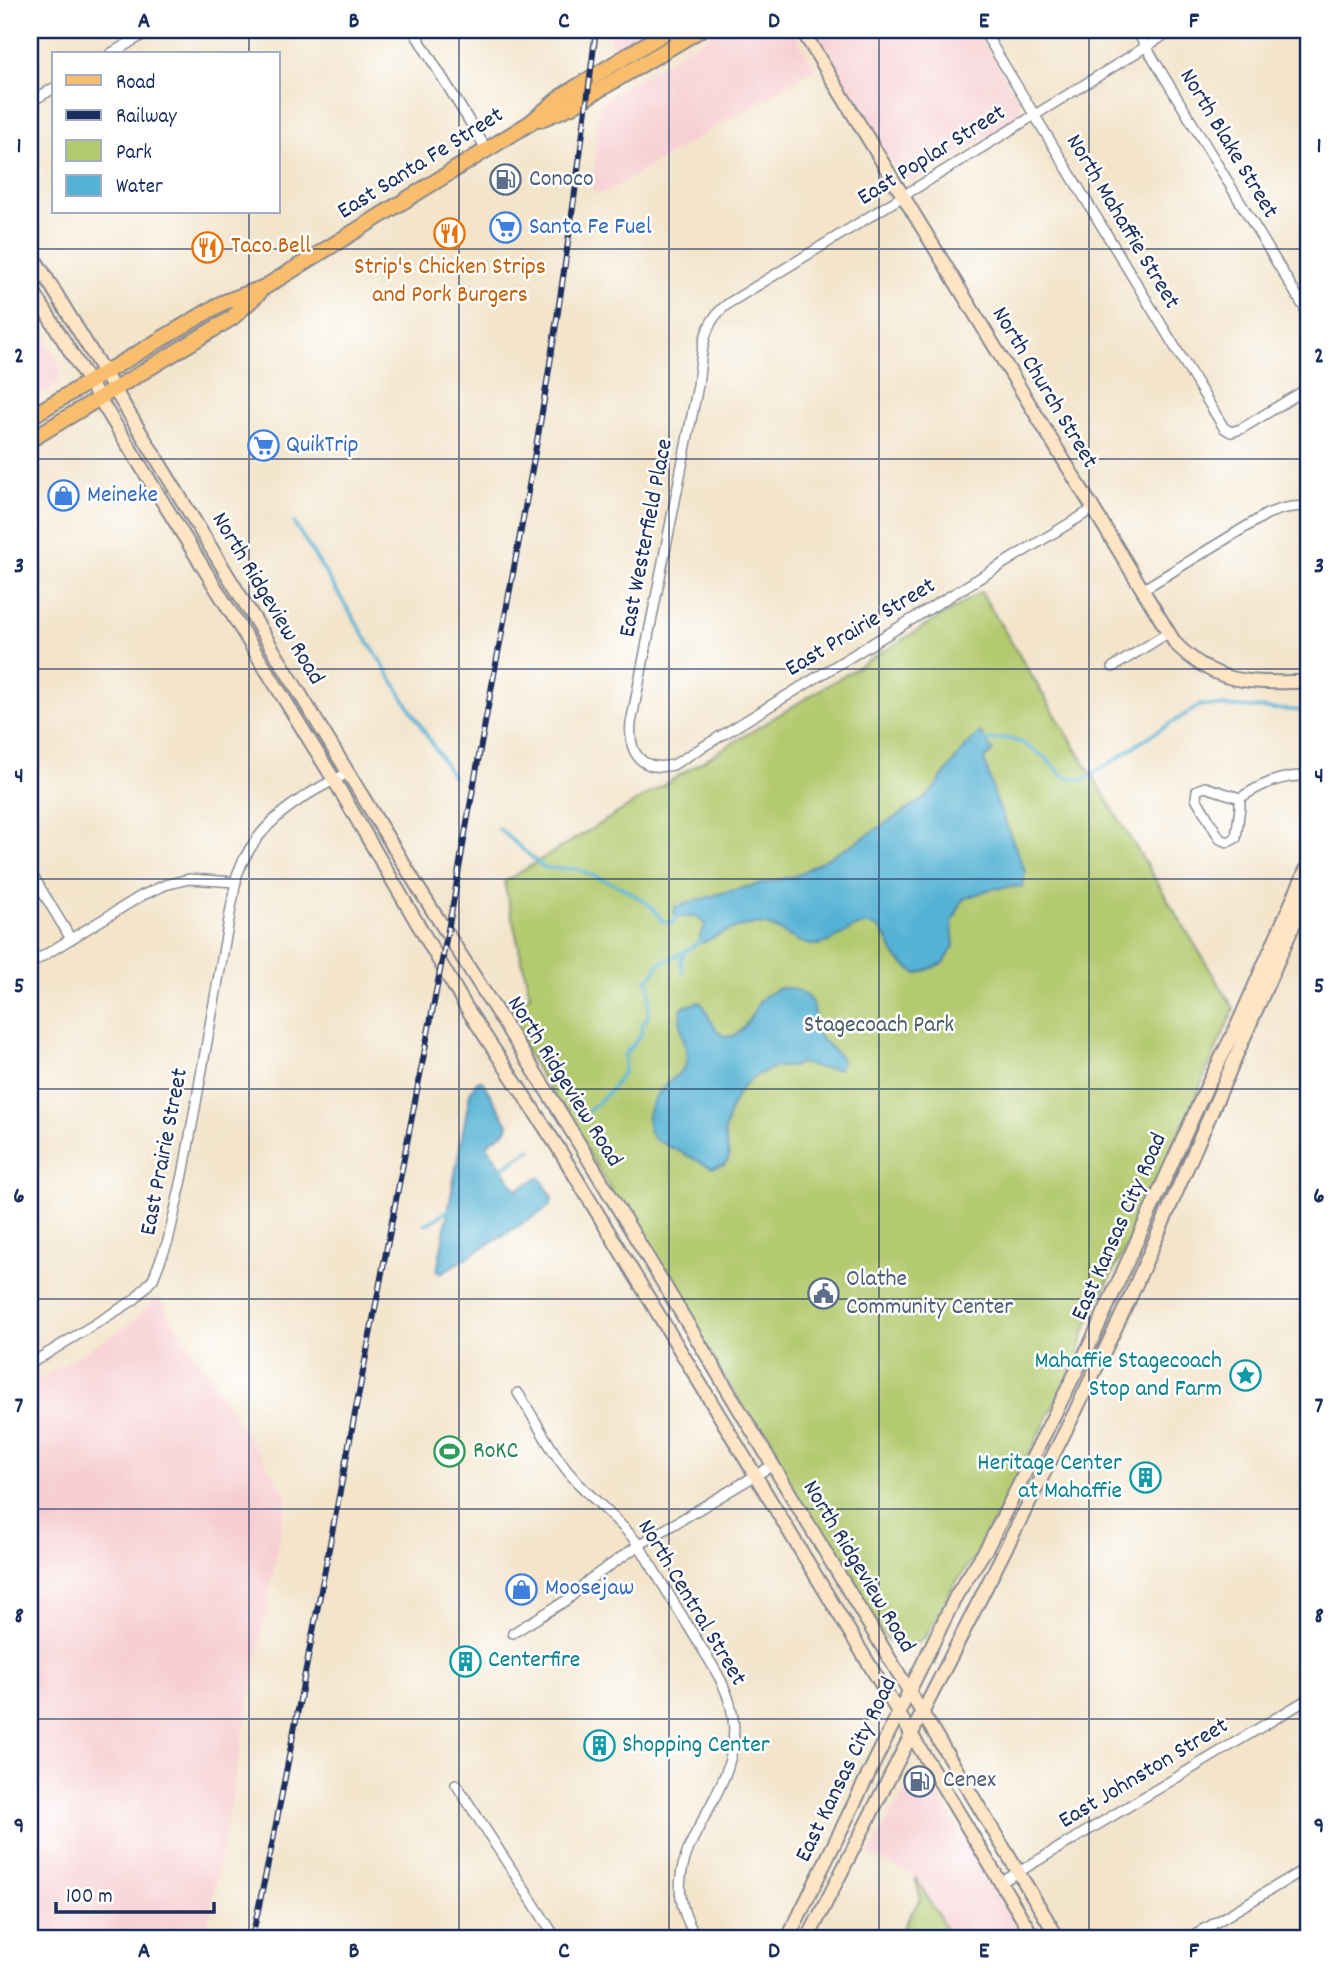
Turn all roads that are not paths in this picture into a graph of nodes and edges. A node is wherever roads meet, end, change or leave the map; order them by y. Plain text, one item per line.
1 (413, 30) edge
2 (669, 30) edge
3 (700, 30) edge
4 (802, 30) edge
5 (982, 30) edge
6 (1136, 30) edge
7 (1173, 30) edge
8 (1301, 30) edge
9 (145, 31) edge
10 (1308, 42) edge
11 (1147, 47) junction
12 (113, 52) edge
13 (52, 89) edge
14 (30, 102) edge
15 (1034, 115) junction
16 (530, 123) junction
17 (487, 150) junction
18 (903, 196) junction
19 (30, 251) edge
20 (30, 286) edge
21 (265, 287) junction
22 (1308, 314) edge
23 (713, 318) joint
24 (104, 373) junction
25 (88, 382) junction
26 (1308, 388) edge
27 (114, 389) junction
28 (99, 399) junction
29 (30, 417) edge
30 (30, 440) edge
31 (1308, 506) edge
32 (1094, 509) junction
33 (1142, 590) junction
34 (1168, 633) junction
35 (1113, 667) dead end
36 (1308, 682) edge
37 (645, 763) joint
38 (348, 773) junction
39 (1308, 776) edge
40 (334, 780) junction
41 (1240, 798) junction
42 (1308, 865) edge
43 (30, 871) edge
44 (236, 882) junction
45 (1304, 896) edge
46 (71, 939) junction
47 (30, 964) edge
48 (30, 1364) edge
49 (519, 1393) dead end
50 (773, 1465) junction
51 (755, 1476) junction
52 (639, 1545) junction
53 (513, 1633) dead end
54 (908, 1692) junction
55 (1308, 1699) edge
56 (898, 1713) junction
57 (921, 1713) junction
58 (911, 1734) junction
59 (456, 1784) dead end
60 (1308, 1867) edge
61 (1018, 1872) junction
62 (1000, 1883) junction
63 (556, 1938) edge
64 (698, 1938) edge
65 (788, 1938) edge
66 (808, 1938) edge
67 (1034, 1938) edge
68 (1058, 1938) edge
69 (1190, 1938) edge

1 - 17 street
2 - 16 main road, East Santa Fe Street
3 - 16 main road, East Santa Fe Street
4 - 18 main road, North Church Street
5 - 15 street, North Mahaffie Street
6 - 11 street, North Blake Street
7 - 11 street, East Poplar Street
8 - 10 street
9 - 12 street
11 - 15 street, East Poplar Street
11 - 22 street, North Blake Street
13 - 14 street
15 - 18 street, East Poplar Street
15 - 26 street, North Mahaffie Street
16 - 17 main road, East Santa Fe Street
17 - 21 main road, East Santa Fe Street
18 - 23 street, East Poplar Street
18 - 32 main road, North Church Street
19 - 24 main road, North Ridgeview Road
20 - 25 main road, North Ridgeview Road
21 - 24 main road, East Santa Fe Street
21 - 27 main road, East Santa Fe Street
23 - 37 street, East Westerfield Place
24 - 25 main road, East Santa Fe Street
24 - 27 main road, North Ridgeview Road
25 - 28 main road, North Ridgeview Road
25 - 29 main road, East Santa Fe Street
27 - 28 main road, East Santa Fe Street
27 - 38 main road, North Ridgeview Road
28 - 30 main road, East Santa Fe Street
28 - 40 main road, North Ridgeview Road
31 - 33 street
32 - 33 main road, North Church Street
32 - 37 street, East Prairie Street
33 - 34 main road, North Church Street
34 - 35 street
34 - 36 main road, North Church Street
38 - 40 street, East Prairie Street
38 - 50 main road, North Ridgeview Road
39 - 41 street
40 - 44 street, East Prairie Street
40 - 51 main road, North Ridgeview Road
41 - 41 street
42 - 45 main road, East Kansas City Road
43 - 46 street
44 - 46 street
44 - 48 street, East Prairie Street
45 - 54 main road, East Kansas City Road
45 - 57 main road, East Kansas City Road
46 - 47 street
49 - 52 street, North Central Street
50 - 51 street
50 - 54 main road, North Ridgeview Road
51 - 52 street
51 - 56 main road, North Ridgeview Road
52 - 53 street
52 - 64 street, North Central Street
54 - 56 main road, East Kansas City Road
54 - 57 main road, North Ridgeview Road
55 - 61 street, East Johnston Street
56 - 58 main road, North Ridgeview Road
56 - 65 main road, East Kansas City Road
57 - 58 main road, East Kansas City Road
57 - 61 main road, North Ridgeview Road
58 - 62 main road, North Ridgeview Road
58 - 66 main road, East Kansas City Road
59 - 63 street
60 - 69 street
61 - 62 street, East Johnston Street
61 - 68 main road, North Ridgeview Road
62 - 67 main road, North Ridgeview Road

